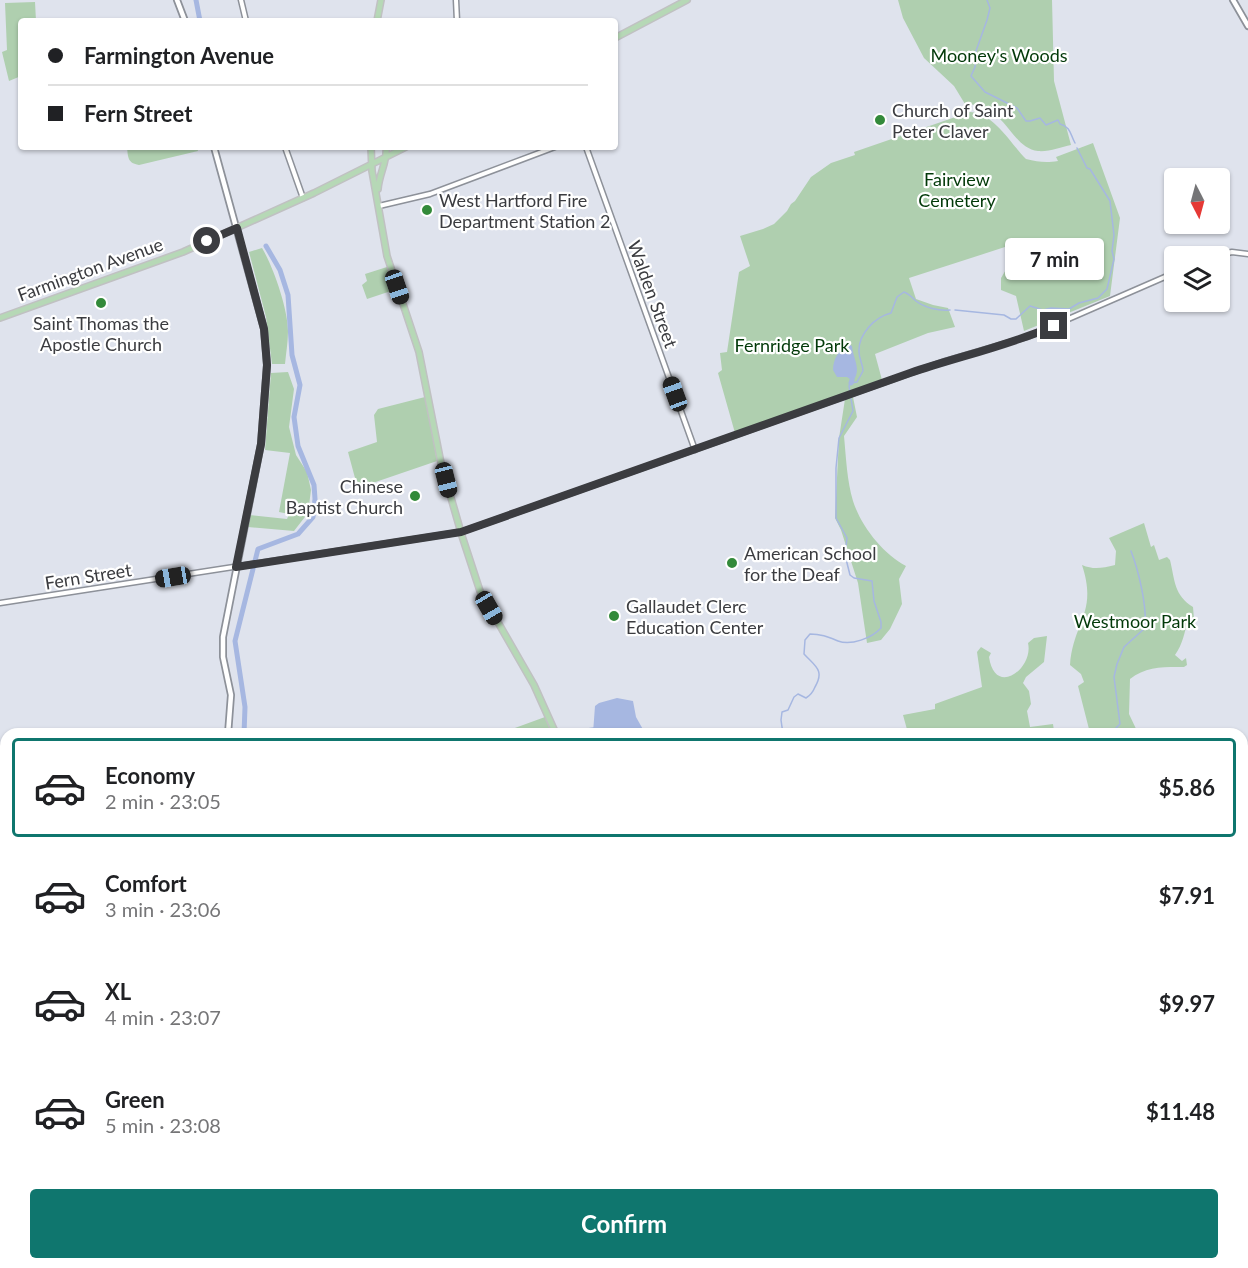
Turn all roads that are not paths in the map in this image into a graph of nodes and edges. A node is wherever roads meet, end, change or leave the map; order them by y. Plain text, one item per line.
1 (177, 0) edge
2 (241, 0) edge
3 (381, 0) edge
4 (456, 0) edge
5 (681, 0) edge
6 (687, 0) edge
7 (1233, 0) edge
8 (184, 18) edge
9 (245, 18) edge
10 (378, 18) edge
11 (457, 18) edge
12 (1248, 26) edge
13 (618, 35) edge
14 (618, 35) edge
15 (215, 150) edge
16 (286, 150) edge
17 (371, 150) edge
18 (386, 150) edge
19 (400, 150) edge
20 (547, 150) edge
21 (587, 150) edge
22 (387, 157) junction
23 (371, 165) junction
24 (377, 194) junction
25 (303, 198) junction
26 (379, 206) junction
27 (237, 228) junction
28 (1230, 252) edge
29 (1248, 254) edge
30 (1164, 277) edge
31 (0, 316) edge
32 (695, 450) junction
33 (461, 532) junction
34 (236, 567) junction
35 (0, 603) edge
36 (228, 728) edge
37 (554, 728) edge

1 - 8 main road
2 - 9 street
3 - 10 main road
4 - 11 street
5 - 13 main road
6 - 14 main road
7 - 12 main road
15 - 27 main road
16 - 25 street
17 - 23 main road
18 - 22 main road
19 - 22 main road, Farmington Avenue
20 - 26 street
21 - 32 street, Walden Street
22 - 23 main road, Farmington Avenue
22 - 24 main road
23 - 24 main road
23 - 25 main road, Farmington Avenue
24 - 26 main road
25 - 27 main road, Farmington Avenue
26 - 33 main road
27 - 31 main road, Farmington Avenue
27 - 34 main road
28 - 29 street
30 - 32 street, Fern Street
32 - 33 street, Fern Street
33 - 34 street, Fern Street
33 - 37 main road
34 - 35 street, Fern Street
34 - 36 main road

